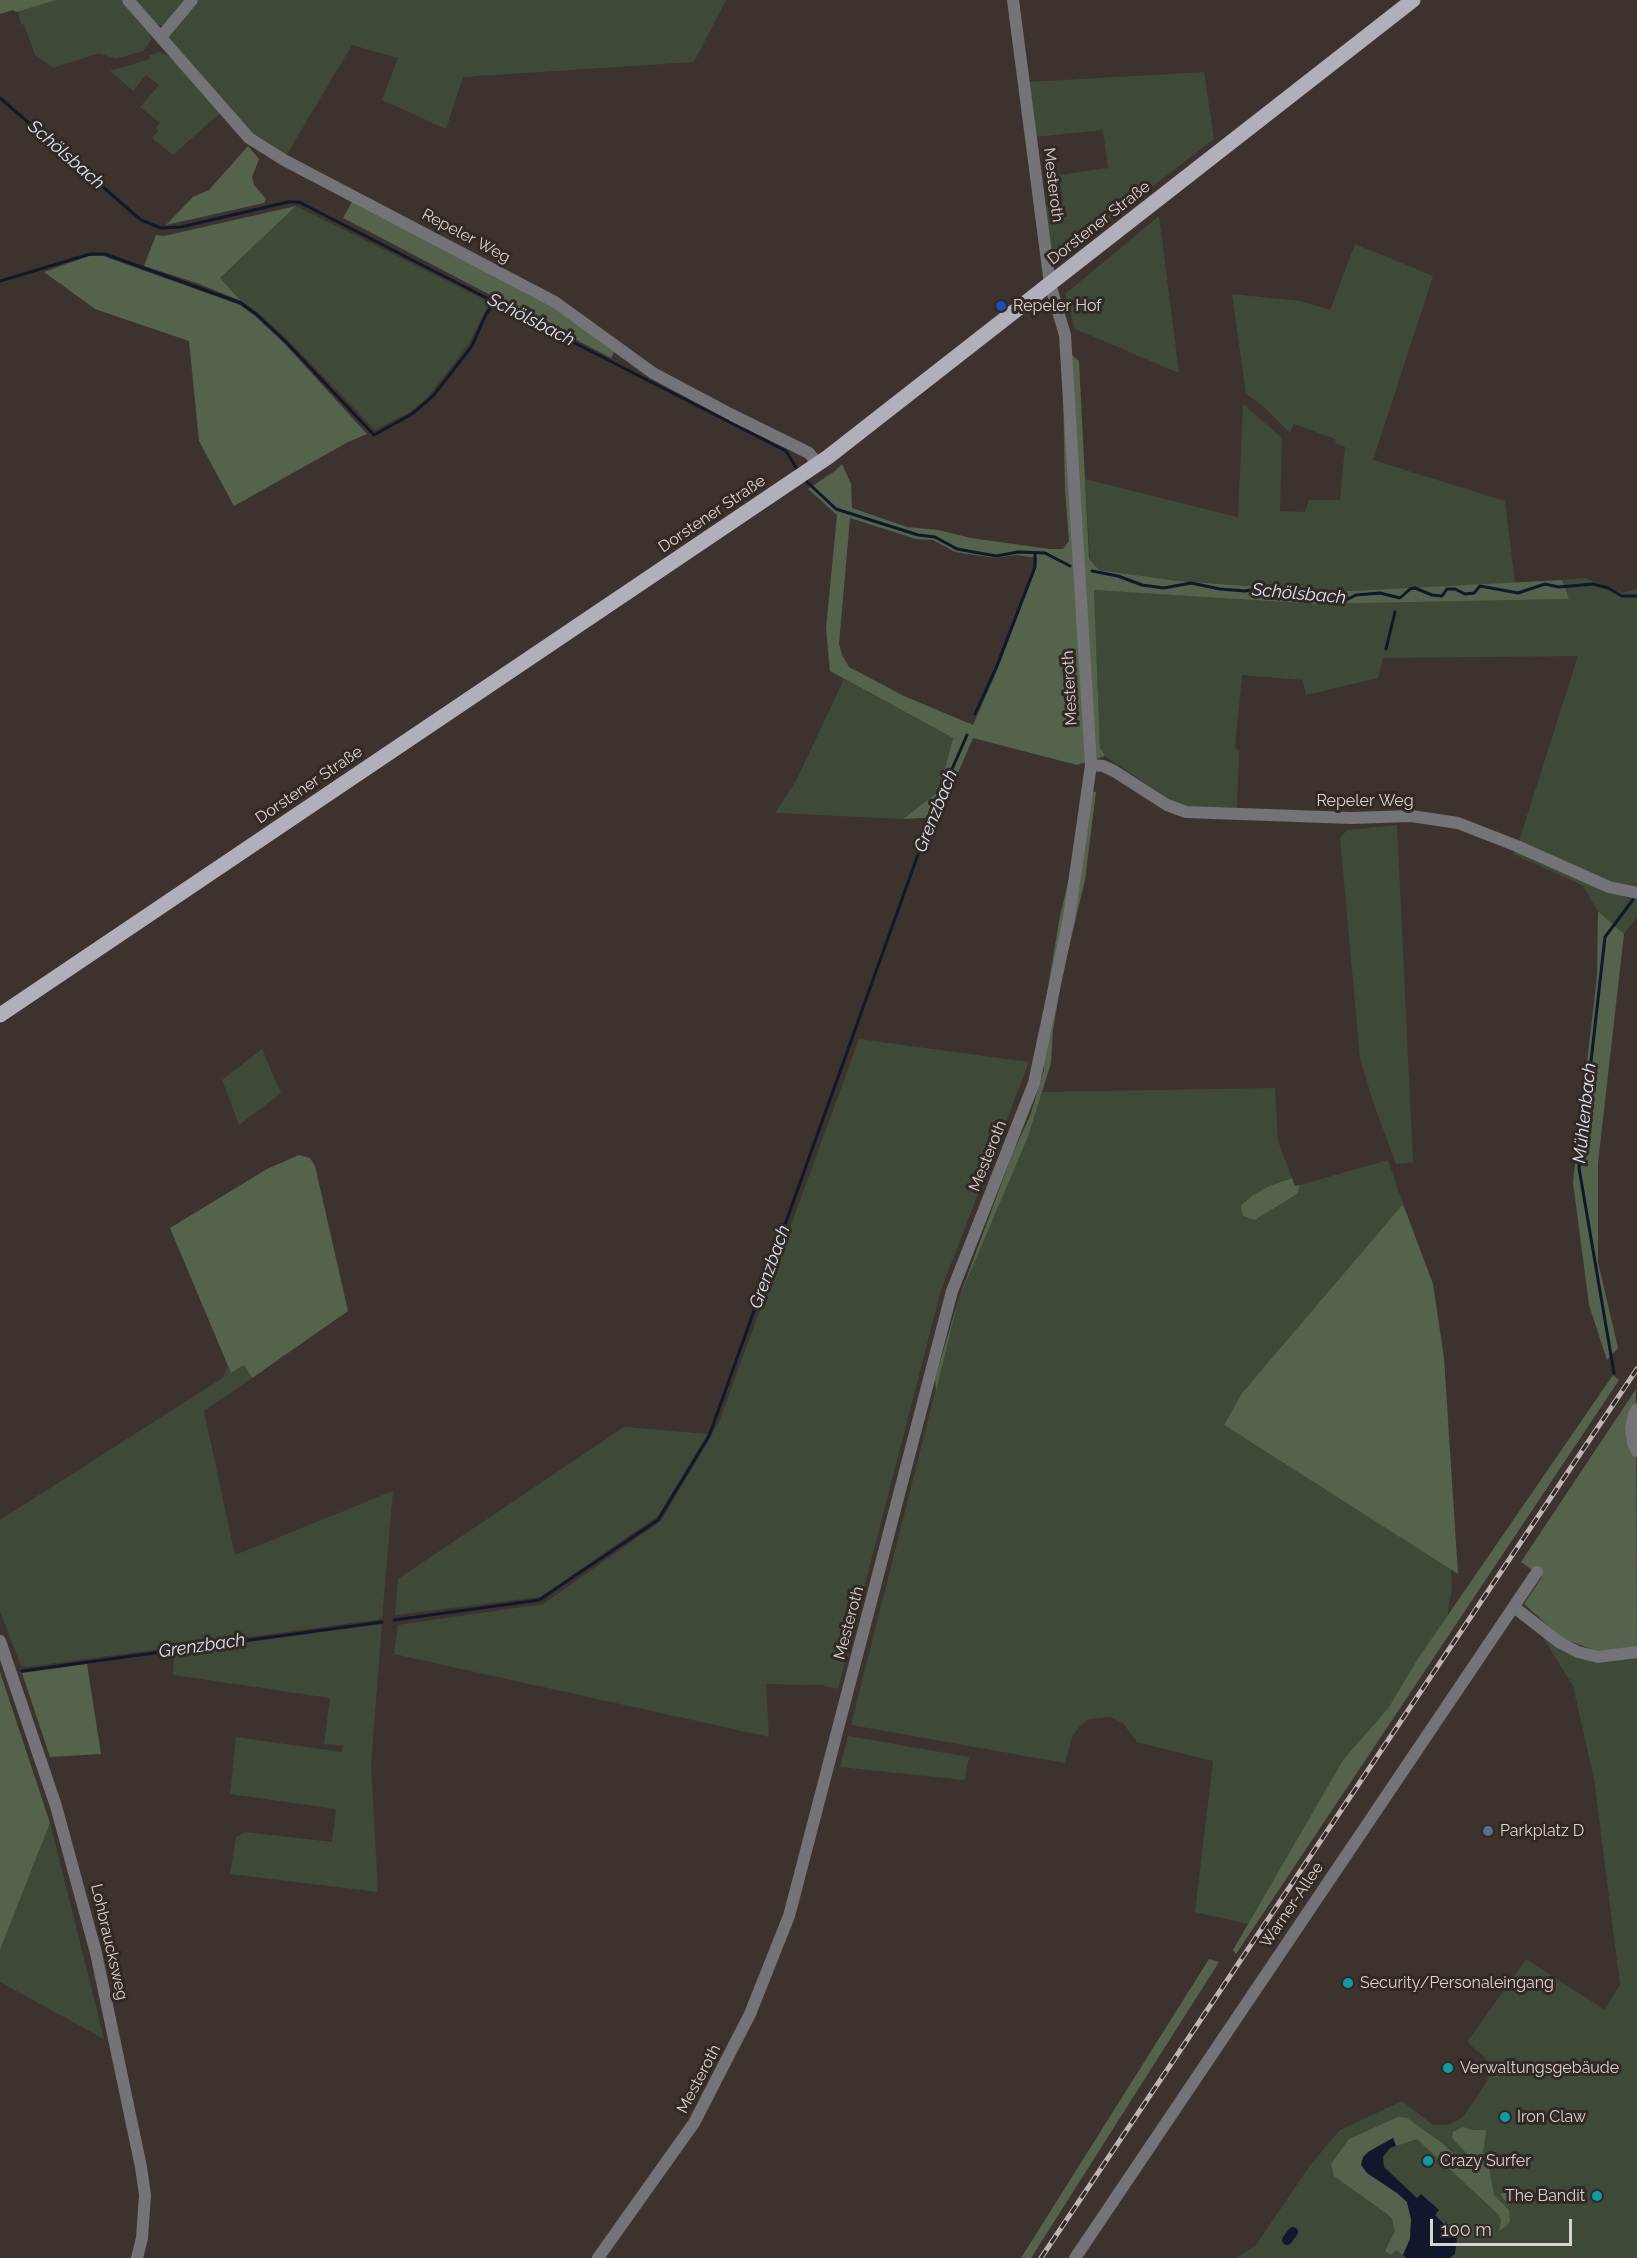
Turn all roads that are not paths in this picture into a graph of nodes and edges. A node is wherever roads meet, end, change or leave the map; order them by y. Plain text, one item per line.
1 (128, 0) edge
2 (192, 0) edge
3 (1013, 0) edge
4 (1413, 0) edge
5 (161, 37) junction
6 (1050, 284) junction
7 (807, 472) junction
8 (1091, 765) junction
9 (1637, 893) edge
10 (0, 1015) edge
11 (1637, 1409) edge
12 (1637, 1451) edge
13 (1538, 1572) dead end
14 (1514, 1607) junction
15 (0, 1641) edge
16 (1637, 1652) edge
17 (137, 2258) edge
18 (598, 2258) edge
19 (1075, 2258) edge

1 - 5 street, Repeler Weg
2 - 5 street
3 - 6 street, Mesteroth
4 - 6 main road, Dorstener Straße
5 - 7 street, Repeler Weg
6 - 7 main road, Dorstener Straße
6 - 8 street, Mesteroth
7 - 10 main road, Dorstener Straße
8 - 9 street, Repeler Weg
8 - 18 street, Mesteroth
11 - 12 street
13 - 14 street, Warner-Allee
14 - 16 street
14 - 19 street, Warner-Allee
15 - 17 street, Lohbraucksweg

